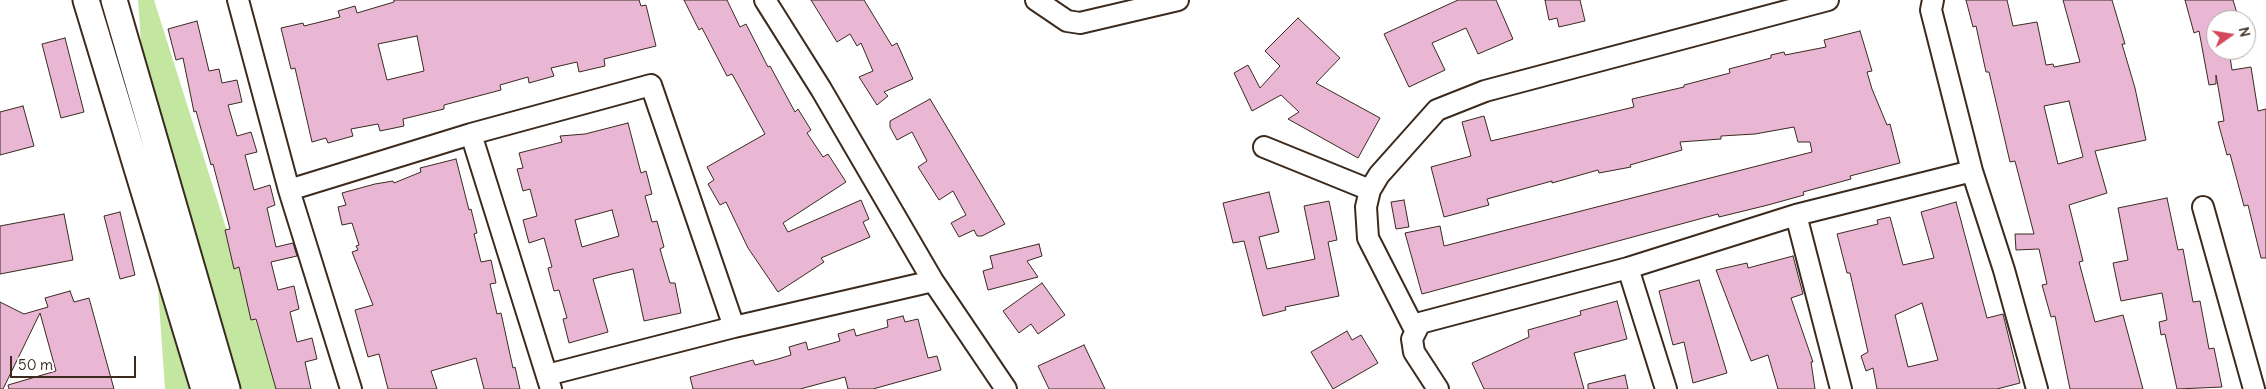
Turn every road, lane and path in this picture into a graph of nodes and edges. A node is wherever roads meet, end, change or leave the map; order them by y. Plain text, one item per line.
1 (86, 0) edge
2 (114, 0) edge
3 (238, 0) edge
4 (765, 0) edge
5 (1036, 0) edge
6 (1178, 0) edge
7 (1828, 0) edge
8 (1933, 0) edge
9 (471, 134) junction
10 (1264, 147) dead end
11 (1972, 171) junction
12 (288, 190) junction
13 (1370, 190) junction
14 (2203, 207) dead end
15 (1796, 215) junction
16 (1628, 268) junction
17 (933, 281) junction
18 (734, 327) junction
19 (1415, 330) junction
20 (549, 382) edge
21 (204, 389) edge
22 (227, 389) edge
23 (352, 389) edge
24 (1006, 389) edge
25 (1438, 389) edge
26 (1666, 389) edge
27 (1841, 389) edge
28 (2038, 389) edge
29 (2254, 389) edge

1 - 21 street
2 - 22 street
3 - 12 street
4 - 17 street
5 - 6 street
7 - 13 street
8 - 11 street
9 - 12 street
9 - 18 street
9 - 20 street
10 - 13 street
11 - 15 street
11 - 28 street
12 - 23 street
13 - 19 street
14 - 29 street
15 - 16 street
15 - 27 street
16 - 19 street
16 - 26 street
17 - 18 street
17 - 24 street
18 - 20 street
19 - 25 street

